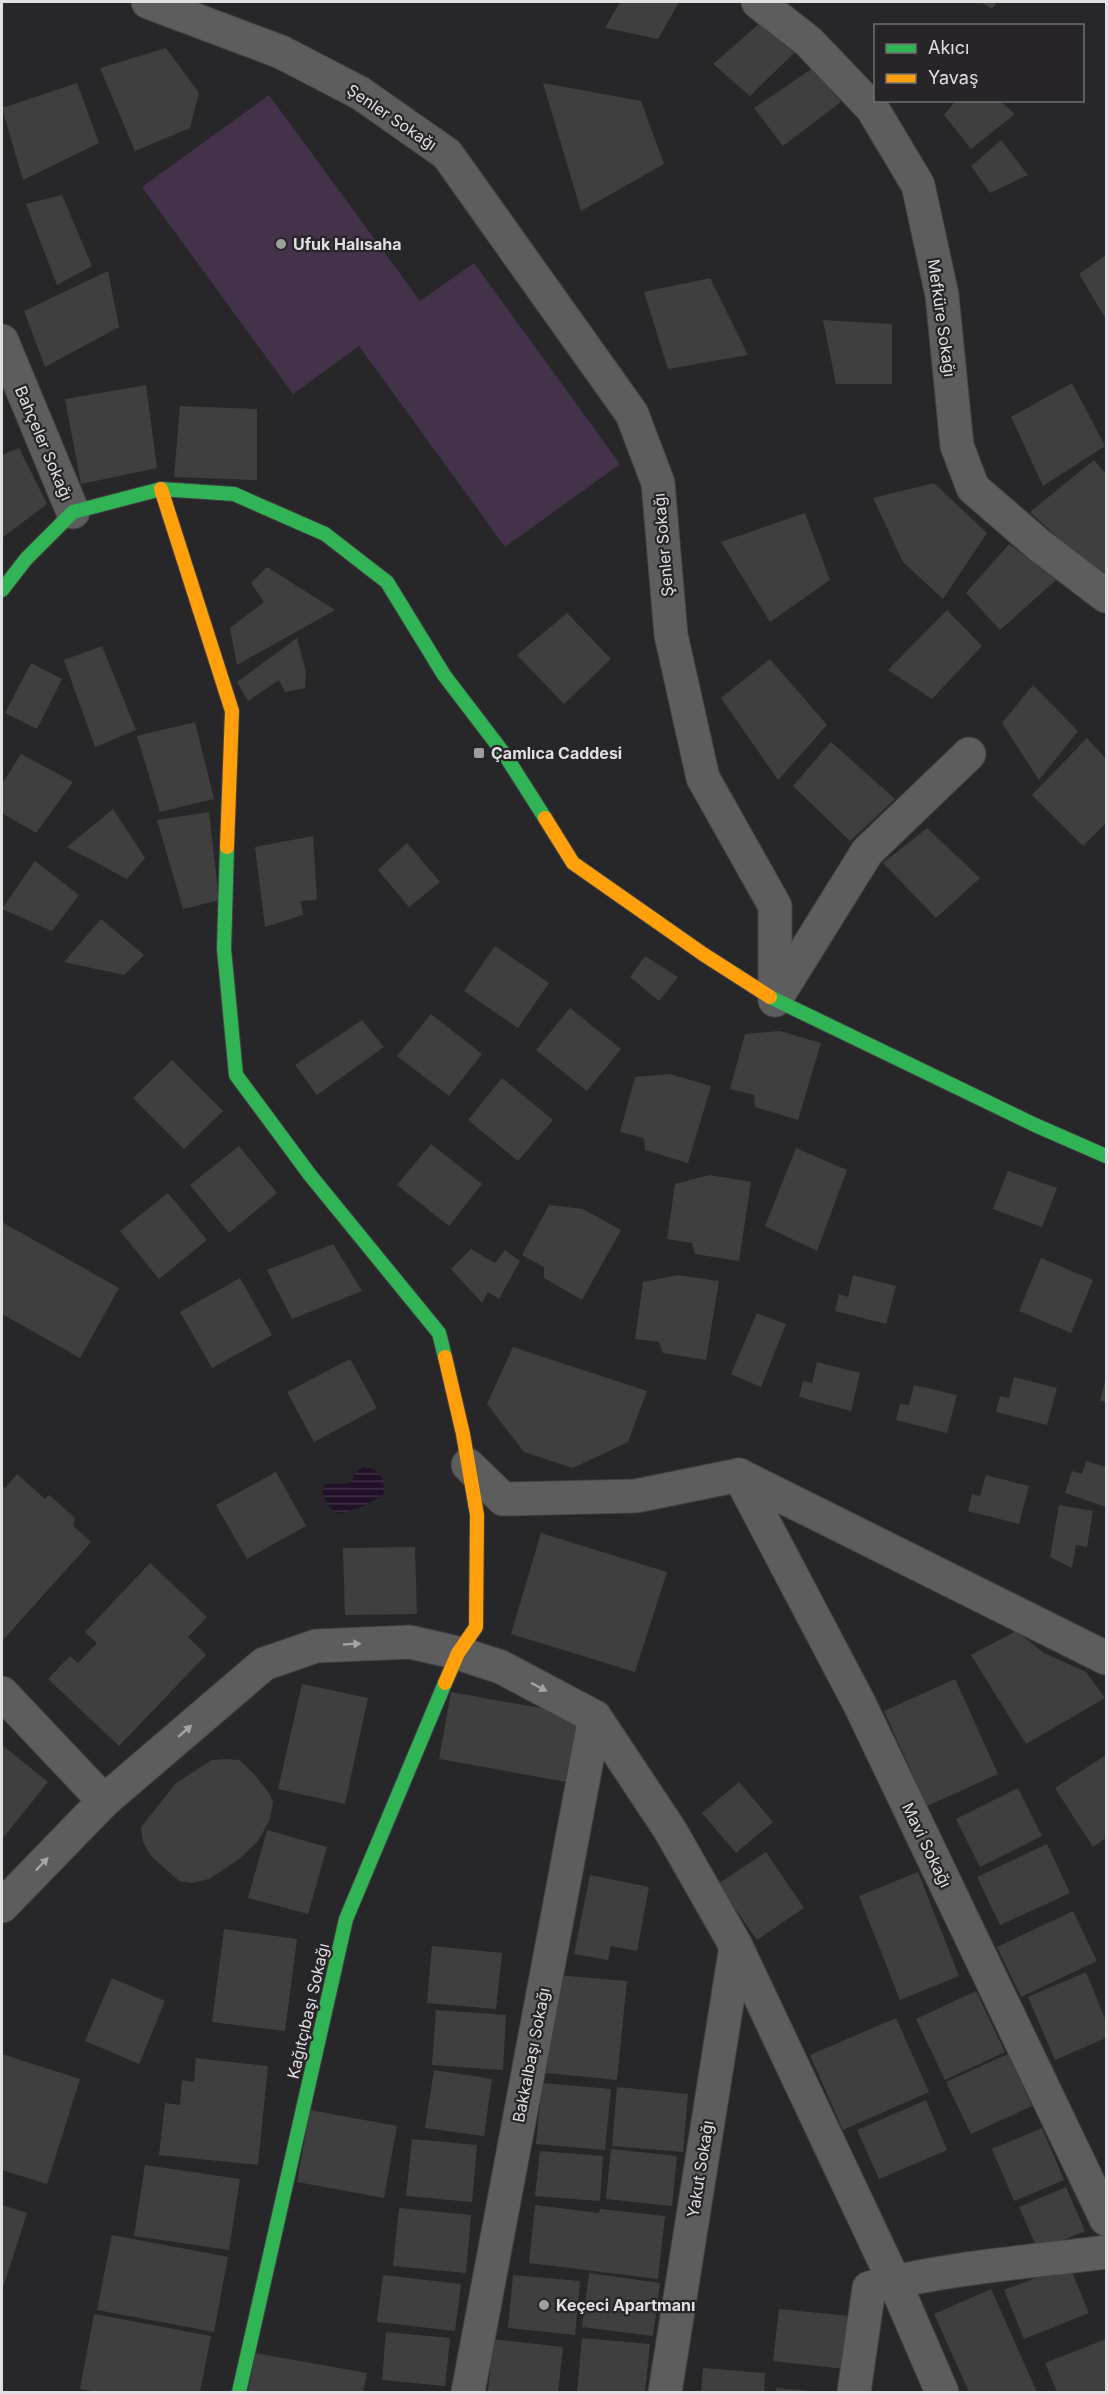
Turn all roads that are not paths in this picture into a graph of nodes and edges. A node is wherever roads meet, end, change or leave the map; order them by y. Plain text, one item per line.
1 (148, 2) edge
2 (758, 2) edge
3 (2, 341) edge
4 (162, 489) junction
5 (73, 512) junction
6 (2, 590) edge
7 (1107, 596) edge
8 (969, 754) dead end
9 (775, 999) junction
10 (1107, 1156) edge
11 (468, 1465) junction
12 (739, 1475) junction
13 (458, 1653) junction
14 (1107, 1658) edge
15 (2, 1693) edge
16 (595, 1717) junction
17 (104, 1801) junction
18 (2, 1906) edge
19 (736, 1946) junction
20 (1107, 2219) edge
21 (1107, 2252) edge
22 (894, 2281) junction
23 (239, 2392) edge
24 (468, 2392) edge
25 (664, 2392) edge
26 (854, 2392) edge
27 (942, 2392) edge

1 - 9 street, Şenler Sokağı
2 - 7 street, Mefküre Sokağı
3 - 5 street, Bahçeler Sokağı
4 - 5 street
4 - 9 street
4 - 11 street, Kağıtçıbaşı Sokağı
5 - 6 street
8 - 9 street
9 - 10 street
11 - 12 street
11 - 13 street, Kağıtçıbaşı Sokağı
12 - 14 street
12 - 20 street, Mavi Sokağı
13 -> 16 street
17 -> 13 street
13 - 23 street, Kağıtçıbaşı Sokağı
15 - 17 street
16 - 19 street
16 - 24 street, Bakkalbaşı Sokağı
18 -> 17 street
19 - 22 street
19 - 25 street, Yakut Sokağı
21 - 22 street
22 - 26 street
22 - 27 street

